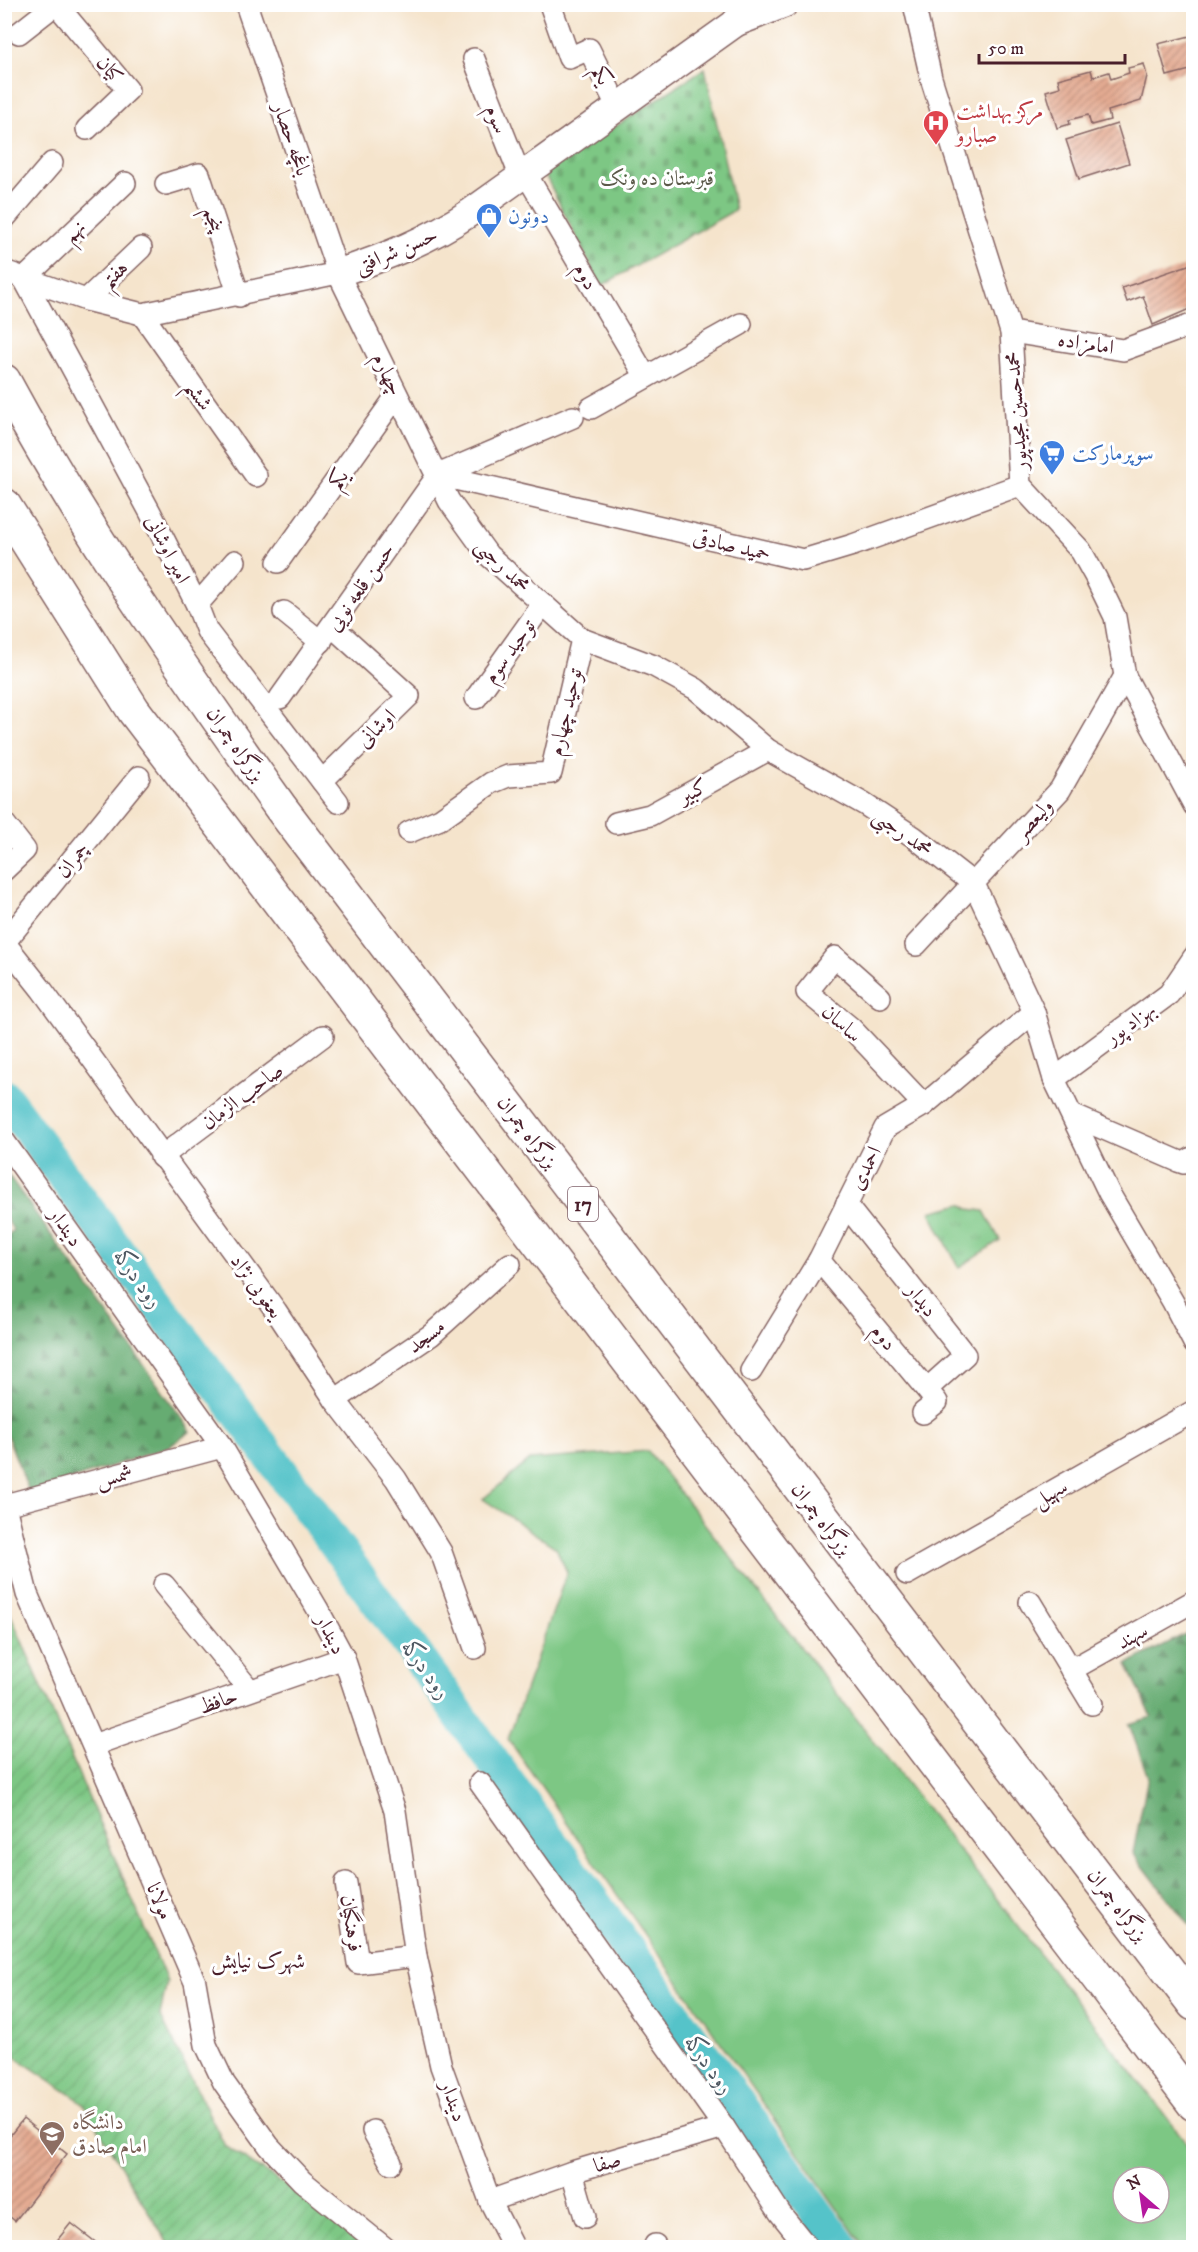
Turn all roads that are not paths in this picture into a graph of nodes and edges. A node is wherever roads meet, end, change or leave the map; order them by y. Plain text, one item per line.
1 (56, 4) edge
2 (246, 4) edge
3 (550, 4) edge
4 (784, 4) edge
5 (896, 4) edge
6 (914, 4) edge
7 (742, 14) edge
8 (19, 33) dead end
9 (924, 53) junction
10 (474, 59) dead end
11 (618, 108) junction
12 (87, 129) dead end
13 (52, 163) dead end
14 (523, 176) junction
15 (125, 183) dead end
16 (166, 184) dead end
17 (4, 219) edge
18 (141, 248) dead end
19 (338, 273) junction
20 (14, 275) edge
21 (239, 296) junction
22 (86, 300) junction
23 (142, 314) junction
24 (741, 324) dead end
25 (1194, 324) edge
26 (1011, 332) junction
27 (646, 377) junction
28 (4, 381) edge
29 (398, 395) junction
30 (438, 475) junction
31 (256, 476) dead end
32 (1020, 485) junction
33 (4, 504) edge
34 (235, 561) dead end
35 (278, 562) dead end
36 (543, 604) junction
37 (197, 605) junction
38 (284, 612) dead end
39 (327, 634) junction
40 (582, 639) junction
41 (1125, 676) junction
42 (280, 698) dead end
43 (476, 698) dead end
44 (768, 750) junction
45 (139, 777) dead end
46 (322, 781) junction
47 (338, 802) dead end
48 (1194, 806) edge
49 (4, 823) edge
50 (616, 823) dead end
51 (409, 832) dead end
52 (4, 870) edge
53 (974, 884) junction
54 (5, 942) edge
55 (916, 945) dead end
56 (1194, 957) edge
57 (880, 997) dead end
58 (1034, 1012) junction
59 (323, 1036) dead end
60 (1054, 1078) junction
61 (924, 1105) junction
62 (1072, 1115) junction
63 (4, 1140) edge
64 (161, 1157) junction
65 (1194, 1157) edge
66 (846, 1205) junction
67 (819, 1260) junction
68 (510, 1264) dead end
69 (1183, 1301) edge
70 (1194, 1343) edge
71 (751, 1371) dead end
72 (927, 1389) junction
73 (335, 1400) junction
74 (1194, 1411) edge
75 (923, 1413) dead end
76 (222, 1447) junction
77 (5, 1504) edge
78 (907, 1574) dead end
79 (164, 1585) dead end
80 (1194, 1601) edge
81 (1030, 1602) dead end
82 (475, 1648) dead end
83 (344, 1658) junction
84 (1071, 1670) junction
85 (249, 1689) junction
86 (1092, 1704) dead end
87 (93, 1745) junction
88 (480, 1783) dead end
89 (346, 1883) dead end
90 (416, 1956) junction
91 (1194, 2004) edge
92 (1194, 2104) edge
93 (724, 2127) junction
94 (374, 2131) dead end
95 (391, 2163) dead end
96 (572, 2172) junction
97 (490, 2201) junction
98 (585, 2217) dead end
99 (800, 2246) edge
100 (385, 2247) edge
101 (514, 2247) edge

1 - 8 street
1 - 12 street, کیان
2 - 19 street, باغچه حصار
3 - 11 street, یکم
4 - 7 street, حسن شرافتی
5 - 9 street
6 - 9 street
7 - 11 street, حسن شرافتی
9 - 26 street, محمدحسین مجیدپور
10 - 14 street, سوم
11 - 14 street, حسن شرافتی
13 - 17 street
14 - 19 street, حسن شرافتی
14 - 27 street, دوم
15 - 20 street, نهم
16 - 21 street, پنجم
18 - 22 street, هفتم
19 - 21 street, حسن شرافتی
19 - 29 street, چهارم
20 - 22 street, حسن شرافتی
20 - 37 street, امیر اوشانی
21 - 23 street, حسن شرافتی
22 - 23 street, حسن شرافتی
23 - 31 street, ششم
24 - 27 street
25 - 26 street, امامزاده
26 - 32 street, محمدحسین مجیدپور
27 - 30 street
28 - 91 highway, بزرگراه چمران / 17
29 - 30 street, چهارم
29 - 35 street, یکم
30 - 32 street, حمید صادقی
30 - 36 street, محمد رجبی
30 - 39 street, حسن قلعه نویی
32 - 41 street, محمدحسین مجیدپور
33 - 92 highway
34 - 37 street
36 - 40 street, محمد رجبی
36 - 43 street, توحید سوم
37 - 46 street, امیر اوشانی
38 - 39 street
39 - 42 street, حسن قلعه نویی
39 - 46 street, اوشانی
40 - 44 street, محمد رجبی
40 - 51 street, توحید چهارم
41 - 48 street, محمدحسین مجیدپور
41 - 53 street, ولیعصر
44 - 50 street, کبیر
44 - 53 street, محمد رجبی
45 - 54 street, چمران
46 - 47 street, امیر اوشانی
49 - 52 street
53 - 55 street, ولیعصر
53 - 58 street, محمد رجبی
54 - 64 street, یعغوبی نژاد
56 - 60 street, بهزاد پور
57 - 61 street, ساسان
58 - 60 street, محمد رجبی
58 - 61 street, احمدی
59 - 64 street, صاحب الزمان
60 - 62 street, محمد رجبی
61 - 66 street, احمدی
62 - 65 street
62 - 69 street, محمد رجبی
63 - 76 street, دیندار
64 - 73 street, یعغوبی نژاد
66 - 67 street, احمدی
66 - 72 street, دیدار
67 - 71 street, احمدی
67 - 72 street, دوم
68 - 73 street, مسجد
69 - 70 street, محمد رجبی
72 - 75 street
73 - 82 street, یعغوبی نژاد
74 - 78 street, سهیل
76 - 77 street, شمس
76 - 83 street, دیندار
77 - 87 street, مولانا
79 - 85 street
80 - 84 street, سهند
81 - 84 street
83 - 85 street, حافظ
83 - 90 street, دیندار
84 - 86 street
85 - 87 street, حافظ
87 - 100 street, مولانا
88 - 93 street
89 - 90 street, فرهنگیان
90 - 97 street, دیندار
93 - 96 street, صفا
93 - 99 street
94 - 95 street
96 - 97 street, صفا
96 - 98 street
97 - 101 street, دیندار

